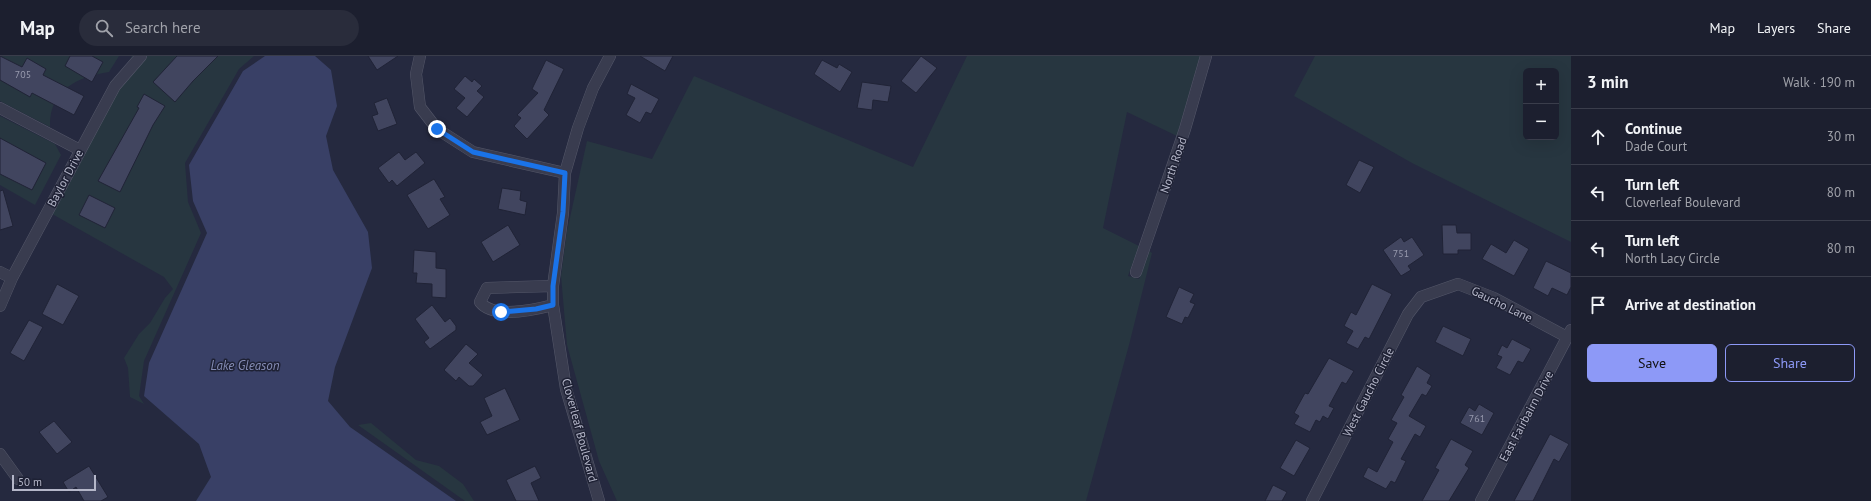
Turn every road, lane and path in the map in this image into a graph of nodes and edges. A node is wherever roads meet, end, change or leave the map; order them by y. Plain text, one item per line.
1 (141, 56) edge
2 (420, 56) edge
3 (610, 56) edge
4 (1206, 56) edge
5 (0, 108) edge
6 (80, 150) junction
7 (565, 173) junction
8 (0, 272) edge
9 (1136, 272) dead end
10 (12, 278) junction
11 (553, 286) junction
12 (1434, 292) joint
13 (553, 305) junction
14 (0, 306) edge
15 (1569, 334) edge
16 (0, 454) edge
17 (18, 479) dead end
18 (600, 501) edge
19 (1312, 501) edge
20 (1481, 501) edge

1 - 6 street, Baylor Drive
2 - 7 street
3 - 7 street, Cloverleaf Boulevard
4 - 9 street, North Road
5 - 6 street
6 - 10 street, Baylor Drive
7 - 11 street, Cloverleaf Boulevard
8 - 10 street
10 - 14 street, Baylor Drive
11 - 13 street, Cloverleaf Boulevard
11 - 13 street
12 - 15 street, Gaucho Lane
12 - 19 street, West Gaucho Circle
13 - 18 street, Cloverleaf Boulevard
15 - 20 street, East Fairbairn Drive
16 - 17 street

